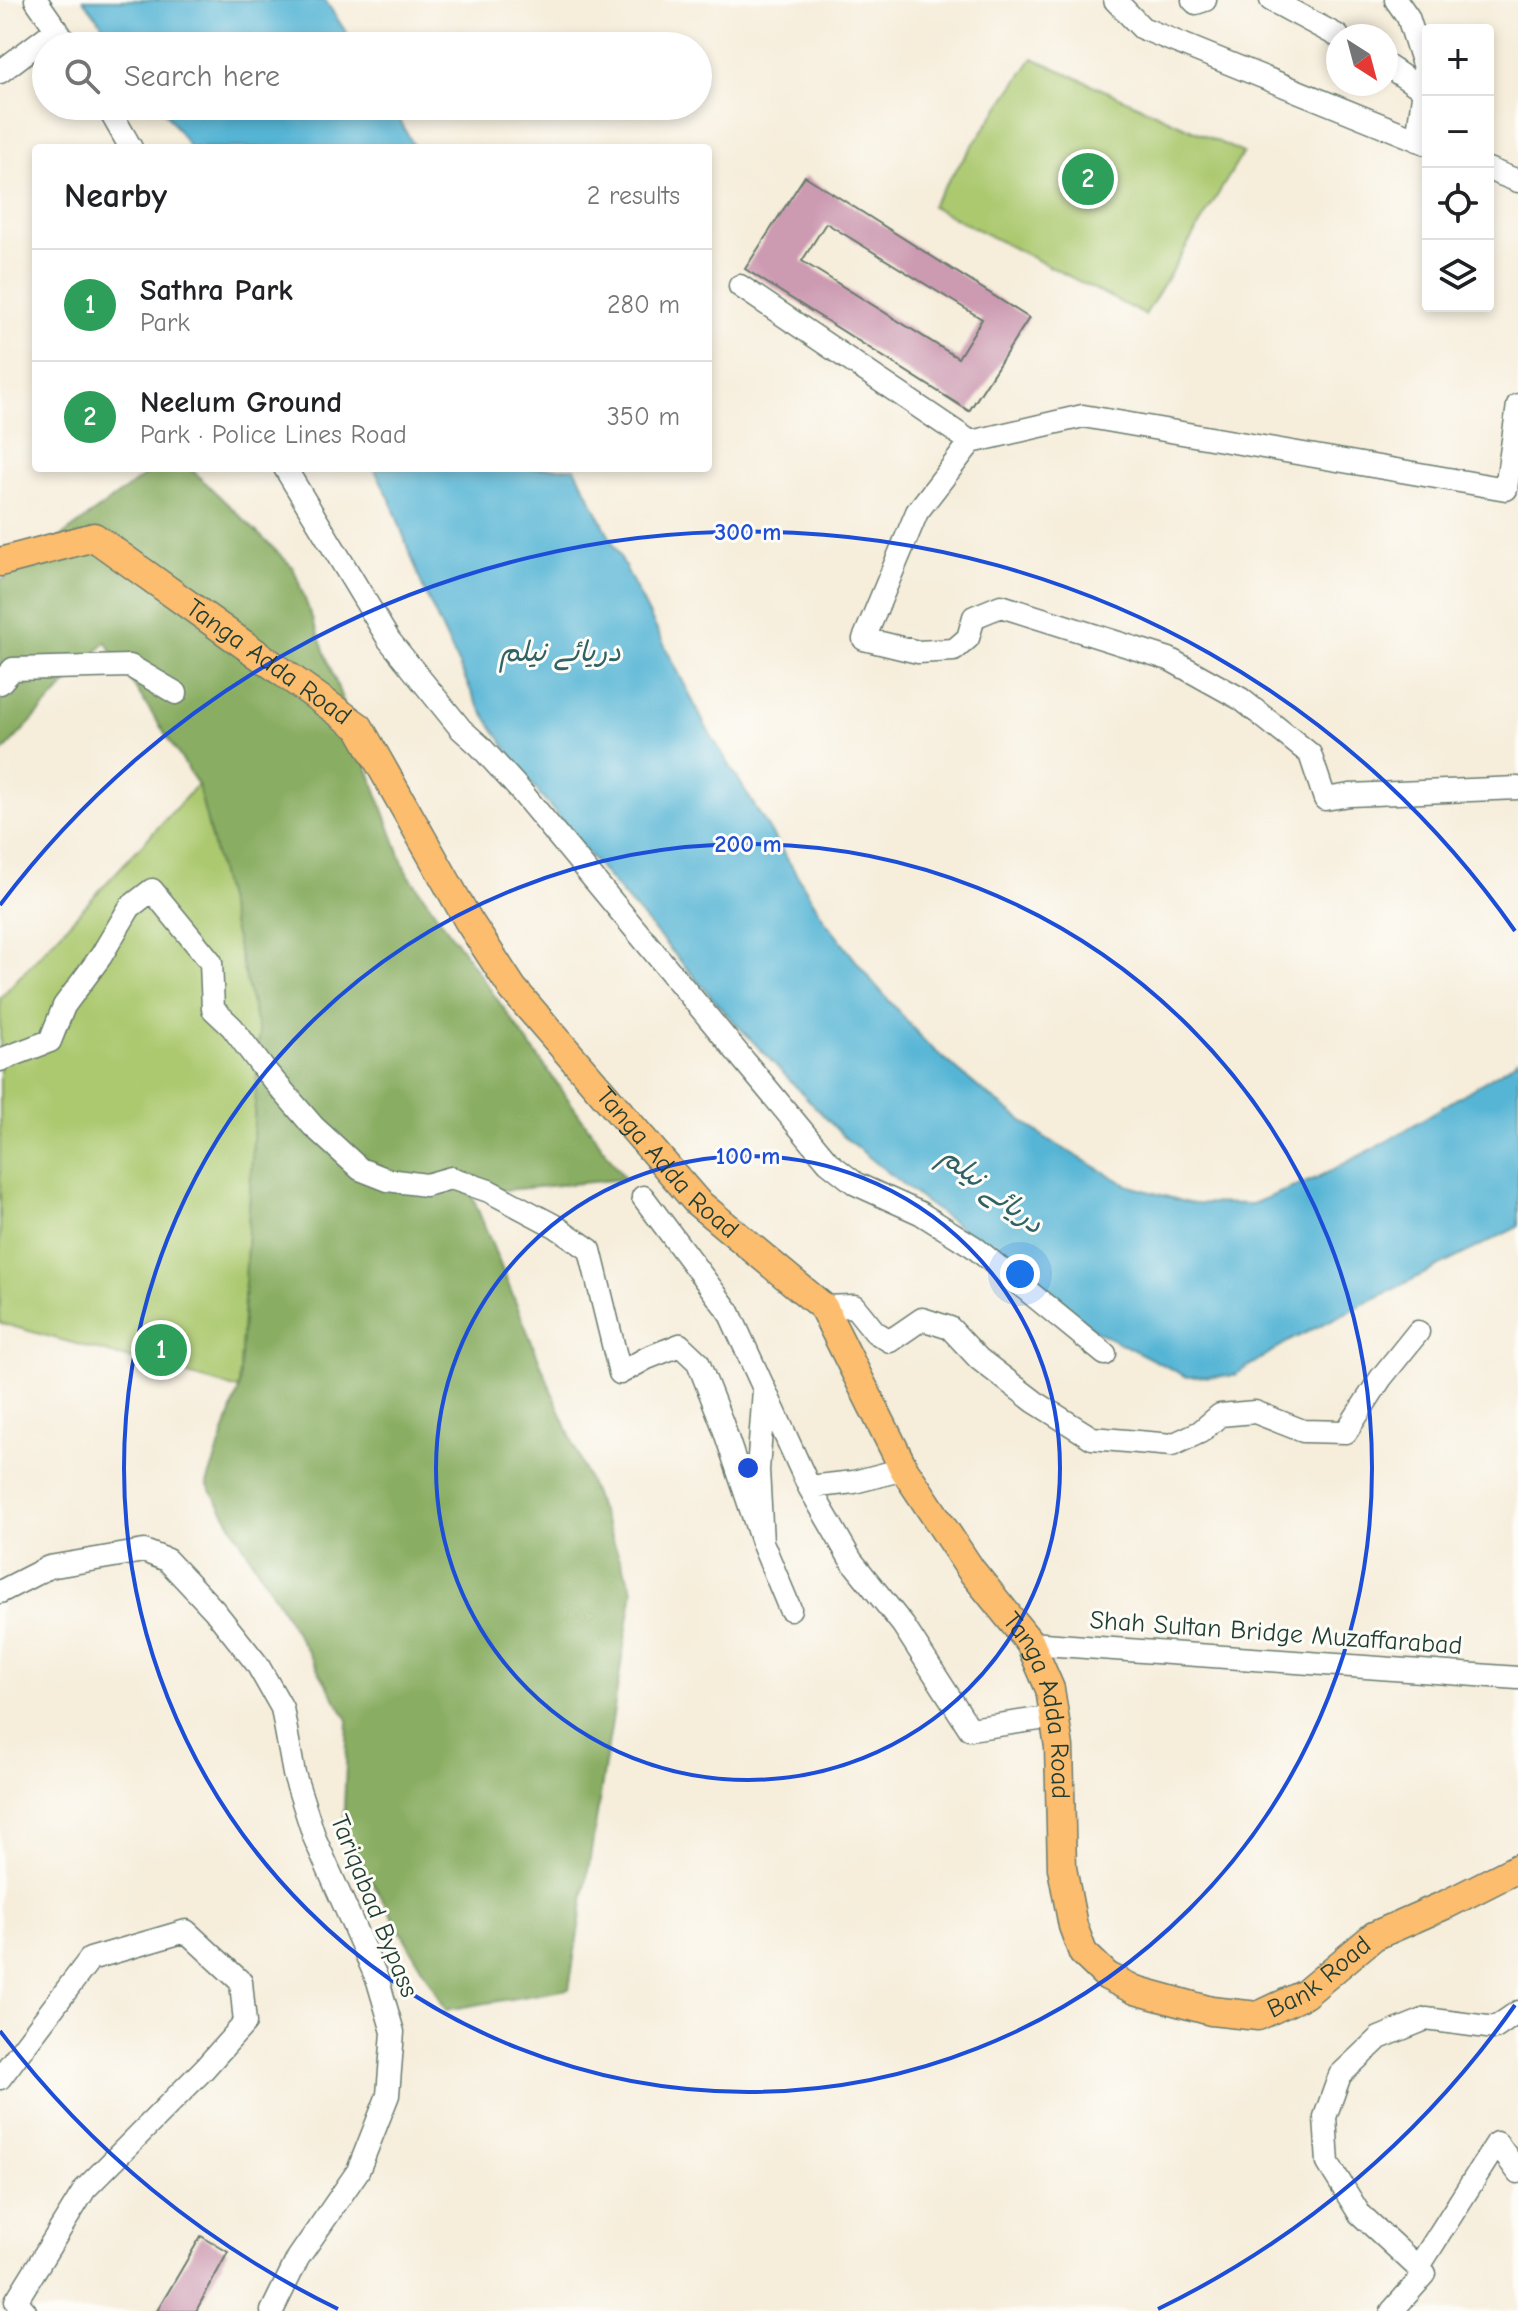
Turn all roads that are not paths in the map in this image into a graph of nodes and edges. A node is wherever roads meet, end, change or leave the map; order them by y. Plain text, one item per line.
1 (36, 0) edge
2 (1115, 0) edge
3 (1193, 0) edge
4 (1205, 0) edge
5 (1271, 0) edge
6 (1396, 0) edge
7 (1326, 30) edge
8 (58, 32) edge
9 (32, 54) edge
10 (1422, 61) edge
11 (0, 72) edge
12 (1398, 73) edge
13 (1422, 89) edge
14 (115, 120) edge
15 (1422, 142) edge
16 (129, 144) edge
17 (1494, 171) edge
18 (1518, 181) edge
19 (740, 286) dead end
20 (1518, 405) edge
21 (971, 442) junction
22 (287, 472) edge
23 (0, 562) edge
24 (0, 683) edge
25 (176, 693) dead end
26 (1518, 788) edge
27 (0, 1060) edge
28 (643, 1197) dead end
29 (823, 1307) junction
30 (1418, 1332) dead end
31 (1105, 1354) dead end
32 (764, 1385) junction
33 (904, 1469) junction
34 (809, 1487) junction
35 (762, 1542) junction
36 (0, 1592) edge
37 (790, 1609) dead end
38 (1030, 1643) junction
39 (1518, 1678) edge
40 (1054, 1717) junction
41 (1518, 1868) edge
42 (1107, 1976) joint
43 (1518, 2012) edge
44 (0, 2078) edge
45 (1518, 2172) edge
46 (1423, 2260) dead end
47 (25, 2311) edge
48 (272, 2311) edge
49 (1392, 2311) edge

1 - 8 street
2 - 15 street
3 - 4 street
5 - 7 street
6 - 10 street
9 - 11 street
12 - 13 street
14 - 16 street
17 - 18 street
19 - 21 street
20 - 21 street
21 - 26 street
22 - 31 street
23 - 29 main road, Tanga Adda Road
24 - 25 street
27 - 35 street
28 - 32 street
29 - 30 street
29 - 33 main road, Tanga Adda Road
32 - 34 street
32 - 35 street
33 - 34 street
33 - 38 main road, Tanga Adda Road
34 - 40 street
35 - 37 street
36 - 48 street, Tariqabad Bypass
38 - 39 street, Shah Sultan Bridge Muzaffarabad
38 - 40 main road, Tanga Adda Road
40 - 42 main road, Tanga Adda Road
41 - 42 main road, Bank Road
43 - 49 street
44 - 47 street
45 - 46 street

